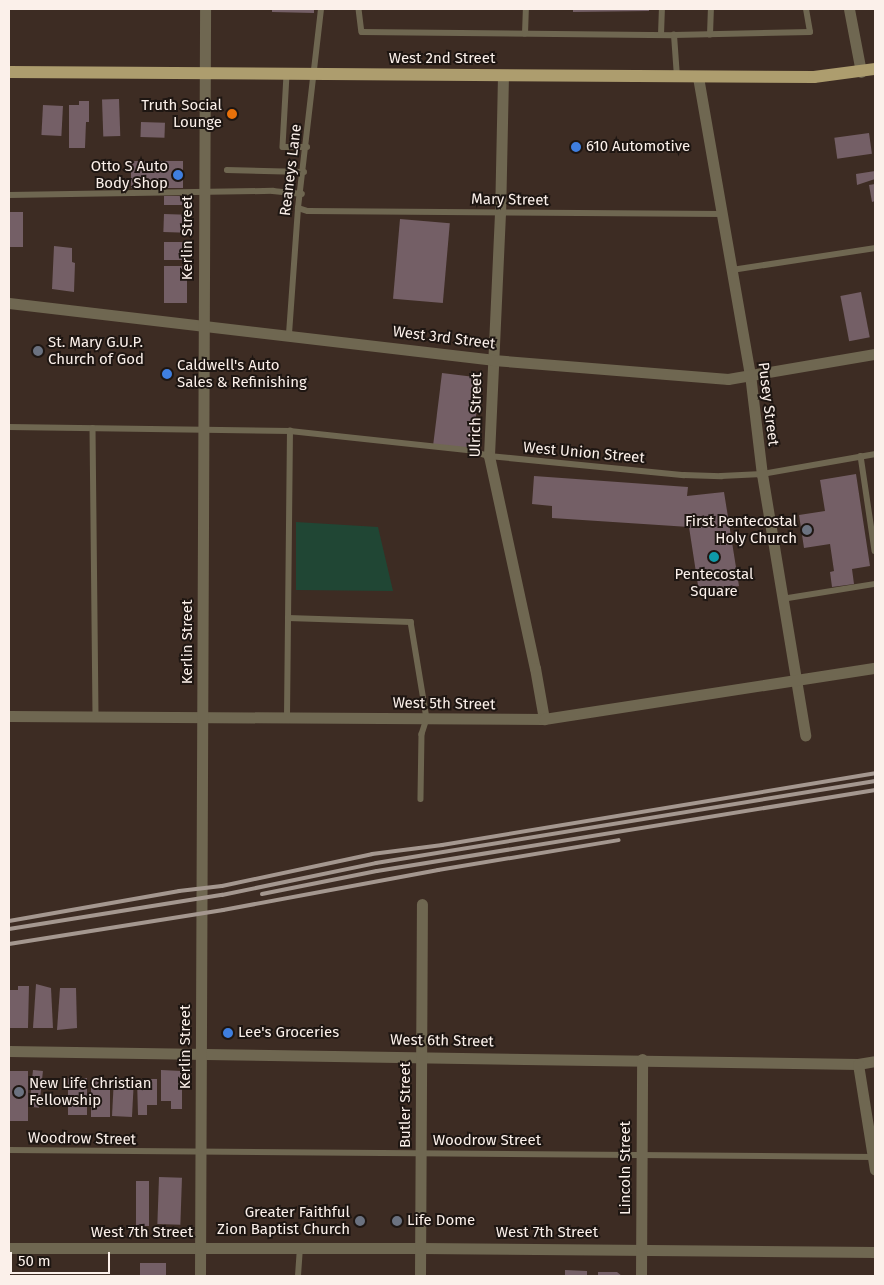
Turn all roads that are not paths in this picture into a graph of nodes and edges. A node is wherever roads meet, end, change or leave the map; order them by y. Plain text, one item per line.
1 (205, 9) edge
2 (321, 9) edge
3 (358, 9) edge
4 (526, 9) edge
5 (662, 9) edge
6 (711, 9) edge
7 (806, 9) edge
8 (849, 9) edge
9 (525, 34) junction
10 (710, 34) junction
11 (661, 35) junction
12 (674, 35) junction
13 (875, 69) edge
14 (9, 72) edge
15 (860, 72) junction
16 (205, 73) junction
17 (287, 75) junction
18 (315, 75) junction
19 (503, 75) junction
20 (677, 77) junction
21 (698, 77) junction
22 (307, 147) junction
23 (227, 170) dead end
24 (304, 172) junction
25 (202, 192) junction
26 (302, 194) junction
27 (9, 195) edge
28 (298, 208) junction
29 (500, 213) junction
30 (722, 214) junction
31 (875, 248) edge
32 (732, 270) junction
33 (9, 303) edge
34 (203, 325) junction
35 (289, 334) junction
36 (875, 354) edge
37 (493, 360) junction
38 (750, 374) junction
39 (9, 427) edge
40 (93, 428) junction
41 (204, 429) junction
42 (290, 431) junction
43 (875, 454) edge
44 (489, 456) junction
45 (861, 456) junction
46 (762, 474) junction
47 (875, 551) edge
48 (875, 584) edge
49 (782, 600) junction
50 (288, 618) junction
51 (875, 668) edge
52 (795, 682) junction
53 (9, 716) edge
54 (96, 716) junction
55 (287, 716) junction
56 (202, 717) junction
57 (427, 719) junction
58 (544, 719) junction
59 (805, 735) dead end
60 (420, 799) dead end
61 (422, 904) dead end
62 (9, 1051) edge
63 (201, 1053) junction
64 (422, 1055) junction
65 (642, 1059) junction
66 (875, 1061) edge
67 (858, 1064) junction
68 (9, 1150) edge
69 (200, 1152) junction
70 (421, 1153) junction
71 (642, 1154) junction
72 (874, 1157) edge
73 (875, 1170) edge
74 (9, 1248) edge
75 (200, 1248) junction
76 (300, 1248) junction
77 (421, 1248) junction
78 (641, 1249) junction
79 (875, 1252) edge
80 (200, 1276) edge
81 (298, 1276) edge
82 (420, 1276) edge
83 (641, 1276) edge

1 - 16 street, Kerlin Street
2 - 18 lane, Reaneys Lane
3 - 9 lane
4 - 9 lane
5 - 11 lane
6 - 10 lane
7 - 10 lane
8 - 15 street
9 - 11 lane
10 - 12 lane
11 - 12 lane
12 - 20 lane
13 - 15 main road, West 2nd Street
14 - 16 main road, West 2nd Street
15 - 21 main road, West 2nd Street
16 - 17 main road, West 2nd Street
16 - 25 street, Kerlin Street
17 - 18 main road, West 2nd Street
17 - 22 lane
18 - 19 main road, West 2nd Street
18 - 22 lane, Reaneys Lane
19 - 20 main road, West 2nd Street
19 - 29 street, Ulrich Street
20 - 21 main road, West 2nd Street
21 - 30 street, Pusey Street
22 - 24 lane, Reaneys Lane
23 - 24 lane
24 - 26 lane, Reaneys Lane
25 - 26 lane
25 - 27 lane
25 - 34 street, Kerlin Street
26 - 28 lane, Reaneys Lane
28 - 29 lane, Mary Street
28 - 35 lane, Reaneys Lane
29 - 30 lane, Mary Street
29 - 37 street, Ulrich Street
30 - 32 street, Pusey Street
31 - 32 lane
32 - 38 street, Pusey Street
33 - 34 street, West 3rd Street
34 - 35 street, West 3rd Street
34 - 41 street, Kerlin Street
35 - 37 street, West 3rd Street
36 - 38 street, West 3rd Street
37 - 38 street, West 3rd Street
37 - 44 street, Ulrich Street
38 - 46 street, Pusey Street
39 - 40 lane, West Union Street
40 - 41 lane, West Union Street
40 - 54 lane
41 - 42 lane, West Union Street
41 - 56 street, Kerlin Street
42 - 44 lane, West Union Street
42 - 50 lane
43 - 45 lane, West Union Street
44 - 46 lane, West Union Street
44 - 58 street, Ulrich Street
45 - 46 lane, West Union Street
45 - 47 lane
46 - 49 street, Pusey Street
48 - 49 lane
49 - 52 street, Pusey Street
50 - 55 lane
50 - 57 lane
51 - 52 street, West 5th Street
52 - 58 street, West 5th Street
52 - 59 street, Pusey Street
53 - 54 street, West 5th Street
54 - 56 street, West 5th Street
55 - 56 street, West 5th Street
55 - 57 street, West 5th Street
56 - 63 street, Kerlin Street
57 - 58 street, West 5th Street
57 - 60 lane
61 - 64 street, Butler Street
62 - 63 street, West 6th Street
63 - 64 street, West 6th Street
63 - 69 street, Kerlin Street
64 - 65 street, West 6th Street
64 - 70 street, Butler Street
65 - 67 street, West 6th Street
65 - 71 street, Lincoln Street
66 - 67 street, West 6th Street
67 - 72 street
68 - 69 lane, Woodrow Street
69 - 70 lane, Woodrow Street
69 - 75 street, Kerlin Street
70 - 71 lane, Woodrow Street
70 - 77 street, Butler Street
71 - 72 lane, Woodrow Street
71 - 78 street, Lincoln Street
72 - 73 street
74 - 75 street, West 7th Street
75 - 76 street, West 7th Street
75 - 80 street, Kerlin Street
76 - 77 street, West 7th Street
76 - 81 lane
77 - 78 street, West 7th Street
77 - 82 street, Butler Street
78 - 79 street, West 7th Street
78 - 83 street, Lincoln Street

